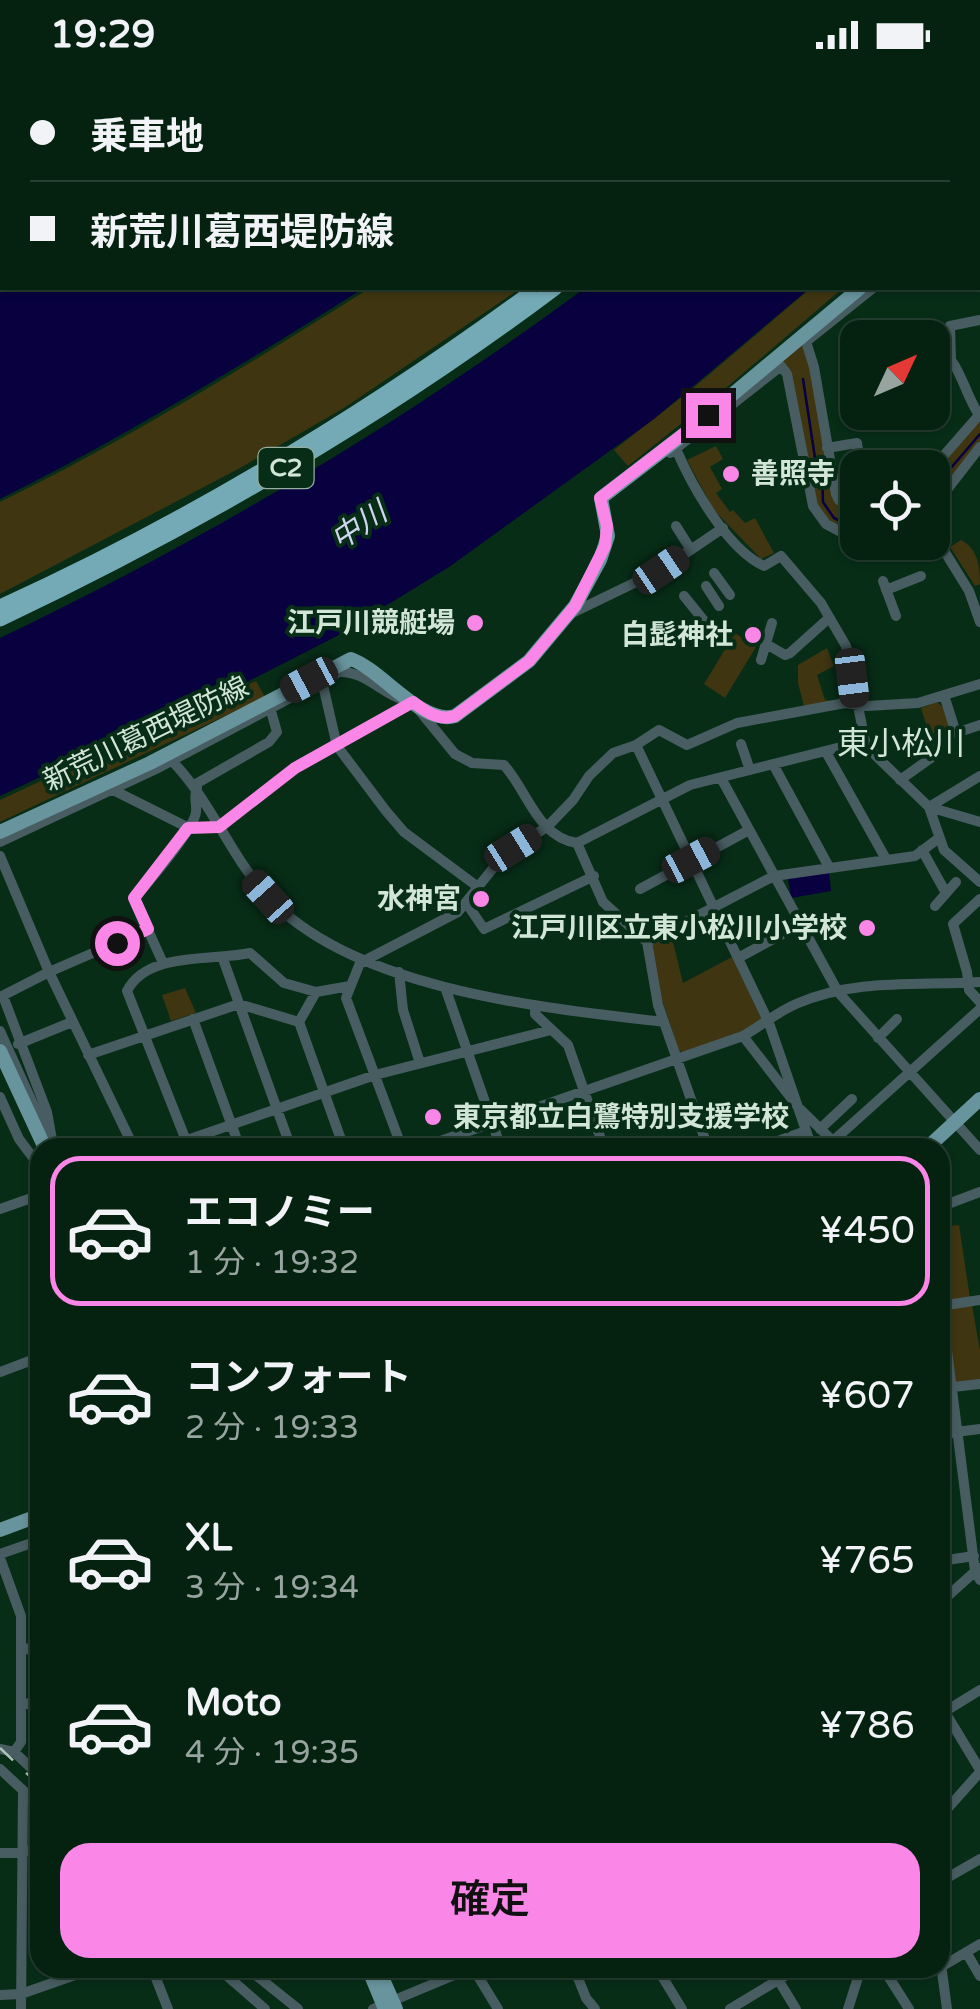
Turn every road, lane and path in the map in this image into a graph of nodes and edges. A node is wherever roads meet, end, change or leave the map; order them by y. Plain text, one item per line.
1 (535, 290) edge
2 (552, 290) edge
3 (858, 290) edge
4 (871, 290) edge
5 (980, 320) edge
6 (806, 338) junction
7 (980, 414) edge
8 (710, 418) junction
9 (980, 447) edge
10 (828, 448) junction
11 (676, 450) junction
12 (857, 450) edge
13 (949, 450) edge
14 (950, 486) edge
15 (840, 493) edge
16 (836, 494) junction
17 (840, 502) edge
18 (601, 503) junction
19 (676, 526) dead end
20 (723, 528) junction
21 (840, 532) edge
22 (691, 550) junction
23 (950, 560) edge
24 (714, 573) dead end
25 (921, 576) dead end
26 (706, 586) dead end
27 (730, 595) dead end
28 (684, 596) dead end
29 (720, 606) dead end
30 (0, 607) edge
31 (567, 616) junction
32 (896, 616) dead end
33 (830, 618) junction
34 (0, 619) edge
35 (706, 622) dead end
36 (980, 622) edge
37 (772, 623) dead end
38 (768, 646) junction
39 (761, 660) dead end
40 (322, 681) junction
41 (980, 684) edge
42 (944, 695) junction
43 (413, 702) junction
44 (855, 704) junction
45 (271, 711) junction
46 (980, 725) edge
47 (865, 741) junction
48 (741, 744) dead end
49 (636, 745) junction
50 (338, 746) junction
51 (826, 752) junction
52 (931, 758) dead end
53 (172, 761) junction
54 (773, 764) junction
55 (750, 770) junction
56 (132, 775) junction
57 (980, 776) edge
58 (721, 778) junction
59 (900, 780) junction
60 (195, 786) junction
61 (114, 790) junction
62 (661, 799) junction
63 (929, 807) junction
64 (980, 822) edge
65 (548, 826) junction
66 (219, 827) junction
67 (188, 828) junction
68 (749, 830) junction
69 (0, 832) edge
70 (939, 838) junction
71 (0, 842) edge
72 (577, 843) junction
73 (922, 850) junction
74 (0, 856) edge
75 (886, 859) junction
76 (691, 860) junction
77 (828, 867) junction
78 (594, 876) junction
79 (774, 876) junction
80 (956, 882) dead end
81 (980, 882) edge
82 (478, 887) junction
83 (640, 889) dead end
84 (946, 893) junction
85 (980, 899) edge
86 (467, 904) junction
87 (935, 906) dead end
88 (713, 907) junction
89 (800, 924) junction
90 (148, 929) junction
91 (647, 942) junction
92 (738, 958) junction
93 (223, 959) junction
94 (366, 959) junction
95 (163, 963) junction
96 (48, 972) junction
97 (399, 972) junction
98 (974, 983) edge
99 (350, 986) junction
100 (445, 988) junction
101 (316, 992) junction
102 (838, 992) junction
103 (2, 996) edge
104 (239, 1004) junction
105 (535, 1005) junction
106 (980, 1006) edge
107 (193, 1018) junction
108 (897, 1019) dead end
109 (768, 1020) junction
110 (72, 1022) junction
111 (299, 1022) junction
112 (664, 1022) junction
113 (551, 1030) junction
114 (0, 1031) edge
115 (144, 1035) junction
116 (743, 1036) junction
117 (878, 1038) junction
118 (22, 1043) junction
119 (4, 1050) edge
120 (468, 1051) junction
121 (88, 1054) junction
122 (678, 1059) junction
123 (420, 1063) junction
124 (909, 1072) junction
125 (0, 1074) edge
126 (374, 1075) junction
127 (324, 1092) junction
128 (584, 1092) junction
129 (0, 1097) edge
130 (852, 1099) dead end
131 (980, 1099) edge
132 (798, 1107) junction
133 (277, 1109) junction
134 (493, 1122) junction
135 (955, 1122) junction
136 (232, 1124) junction
137 (820, 1129) junction
138 (31, 1130) junction
139 (806, 1131) junction
140 (33, 1138) edge
141 (41, 1138) edge
142 (47, 1138) edge
143 (49, 1138) edge
144 (129, 1138) edge
145 (186, 1138) edge
146 (201, 1138) edge
147 (237, 1138) edge
148 (287, 1138) edge
149 (340, 1138) edge
150 (398, 1138) edge
151 (448, 1138) edge
152 (498, 1138) edge
153 (600, 1138) edge
154 (705, 1138) edge
155 (786, 1138) edge
156 (808, 1138) edge
157 (830, 1138) edge
158 (842, 1138) edge
159 (938, 1138) edge
160 (980, 1150) edge
161 (30, 1154) edge
162 (980, 1192) edge
163 (30, 1198) edge
164 (950, 1203) edge
165 (0, 1209) edge
166 (980, 1300) edge
167 (950, 1302) edge
168 (30, 1361) edge
169 (950, 1367) edge
170 (0, 1372) edge
171 (980, 1384) edge
172 (953, 1387) junction
173 (980, 1429) edge
174 (958, 1432) junction
175 (950, 1433) edge
176 (30, 1519) edge
177 (0, 1530) edge
178 (30, 1544) edge
179 (0, 1556) edge
180 (950, 1564) edge
181 (977, 1569) edge
182 (950, 1596) edge
183 (22, 1647) junction
184 (30, 1648) edge
185 (980, 1690) edge
186 (30, 1702) edge
187 (20, 1706) junction
188 (950, 1708) edge
189 (950, 1725) edge
190 (0, 1749) edge
191 (14, 1752) junction
192 (30, 1767) edge
193 (0, 1769) edge
194 (980, 1771) edge
195 (23, 1791) junction
196 (30, 1797) edge
197 (950, 1806) edge
198 (30, 1850) edge
199 (0, 1852) edge
200 (23, 1853) junction
201 (980, 1859) edge
202 (950, 1876) edge
203 (980, 1944) edge
204 (966, 1952) junction
205 (950, 1962) edge
206 (980, 1976) edge
207 (67, 1978) edge
208 (156, 1978) edge
209 (229, 1978) edge
210 (258, 1978) edge
211 (262, 1978) edge
212 (373, 1978) edge
213 (380, 1978) edge
214 (450, 1978) edge
215 (478, 1978) edge
216 (578, 1978) edge
217 (664, 1978) edge
218 (781, 1978) edge
219 (858, 1978) edge
220 (889, 1978) edge
221 (943, 1978) edge
222 (778, 1980) junction
223 (264, 1983) junction
224 (0, 1994) edge
225 (21, 1994) junction
226 (386, 2007) edge
227 (734, 2008) edge
228 (21, 2009) edge
229 (168, 2009) edge
230 (264, 2009) edge
231 (298, 2009) edge
232 (498, 2009) edge
233 (594, 2009) edge
234 (682, 2009) edge
235 (796, 2009) edge
236 (848, 2009) edge
237 (908, 2009) edge
238 (947, 2009) edge

1 - 30 highway, C2
2 - 34 highway, C2
3 - 6 main road
4 - 6 street
5 - 7 street
6 - 8 main road
6 - 10 street
7 - 13 street
8 - 11 street
8 - 18 main road
8 - 21 street
9 - 14 street
10 - 12 street
10 - 16 street
11 - 18 street
11 - 20 street
15 - 16 street
16 - 17 street
18 - 31 main road, 新荒川葛西堤防線
19 - 22 street
20 - 22 street
20 - 33 street
22 - 31 street
23 - 36 street
24 - 27 street
25 - 32 street
26 - 29 street
28 - 35 street
31 - 43 main road, 新荒川葛西堤防線
33 - 38 street
33 - 44 street
37 - 38 street
38 - 39 street
40 - 43 street
40 - 45 street
40 - 50 street
41 - 42 street
42 - 44 street
42 - 46 street
43 - 50 street
43 - 56 main road, 新荒川葛西堤防線
43 - 65 street
44 - 47 street
44 - 49 street
45 - 53 street
45 - 60 street
47 - 51 street
47 - 59 street
48 - 55 street
49 - 62 street
49 - 65 street
50 - 66 street
50 - 82 street
51 - 54 street
51 - 75 street
52 - 59 street
53 - 56 street
53 - 60 street
54 - 55 street
54 - 77 street
55 - 58 street
56 - 61 street
56 - 69 main road, 新荒川葛西堤防線
57 - 63 street
58 - 62 street
58 - 68 street
59 - 63 street
60 - 66 street
60 - 67 street
61 - 67 street
61 - 71 street
62 - 72 street
62 - 76 street
63 - 64 street
63 - 70 street
65 - 72 street
65 - 82 street
66 - 67 street
66 - 94 street
67 - 90 street
68 - 76 street
68 - 79 street
70 - 73 street
70 - 81 street
72 - 78 street
73 - 75 street
73 - 84 street
74 - 96 street
75 - 77 street
76 - 83 street
76 - 88 street
77 - 79 street
78 - 86 street
78 - 91 street
79 - 88 street
79 - 89 street
80 - 84 street
82 - 86 street
84 - 87 street
85 - 98 street
86 - 94 street
88 - 91 street
88 - 92 street
89 - 92 street
89 - 102 street
90 - 95 street
90 - 96 street
91 - 112 street
92 - 109 street
93 - 95 street
93 - 101 street
93 - 104 street
94 - 97 street
94 - 99 street
95 - 115 street
96 - 103 street
96 - 110 street
97 - 100 street
97 - 123 street
98 - 102 street
98 - 106 street
99 - 101 street
99 - 126 street
100 - 105 street
100 - 120 street
101 - 111 street
102 - 109 street
102 - 117 street
103 - 118 street
104 - 107 street
104 - 111 street
104 - 133 street
105 - 112 street
105 - 113 street
106 - 124 street
107 - 115 street
107 - 136 street
108 - 117 street
109 - 116 street
109 - 132 street
110 - 118 street
110 - 121 street
111 - 127 street
112 - 122 street
113 - 120 street
113 - 128 street
114 - 119 street
115 - 121 street
115 - 145 street
116 - 122 street
116 - 132 street
117 - 124 street
118 - 119 street
118 - 143 street
119 - 138 main road
119 - 142 street
120 - 123 street
120 - 134 street
121 - 144 street
122 - 128 street
122 - 154 street
123 - 126 street
124 - 135 street
124 - 158 street
125 - 138 main road
126 - 127 street
126 - 150 street
127 - 133 street
127 - 149 street
128 - 134 street
128 - 153 street
129 - 161 street
130 - 137 street
131 - 135 main road
132 - 137 street
132 - 139 street
133 - 136 street
133 - 148 street
134 - 151 street
134 - 152 street
135 - 159 main road
135 - 160 street
136 - 146 street
136 - 147 street
137 - 157 street
138 - 140 main road
138 - 141 main road
139 - 155 street
139 - 156 street
162 - 164 street
163 - 165 street
166 - 167 street
168 - 170 street
169 - 172 street
171 - 172 street
172 - 174 street
173 - 174 street
174 - 175 street
174 - 181 street
176 - 177 main road
178 - 179 street
179 - 183 street
180 - 181 street
181 - 182 street
183 - 184 street
183 - 187 street
185 - 188 street
186 - 187 street
187 - 191 street
189 - 194 street
190 - 191 street
191 - 192 street
193 - 195 street
194 - 197 street
195 - 196 street
195 - 200 street
198 - 200 street
199 - 200 street
200 - 225 street
201 - 202 street
203 - 204 street
204 - 205 street
204 - 206 street
207 - 225 street
208 - 229 street
209 - 230 street
210 - 223 street
211 - 223 street
212 - 226 main road
213 - 226 main road
214 - 226 street
215 - 232 street
216 - 233 street
217 - 234 street
218 - 222 street
219 - 236 street
220 - 237 street
221 - 238 street
222 - 227 street
222 - 235 street
223 - 231 street
224 - 225 street
225 - 228 street

